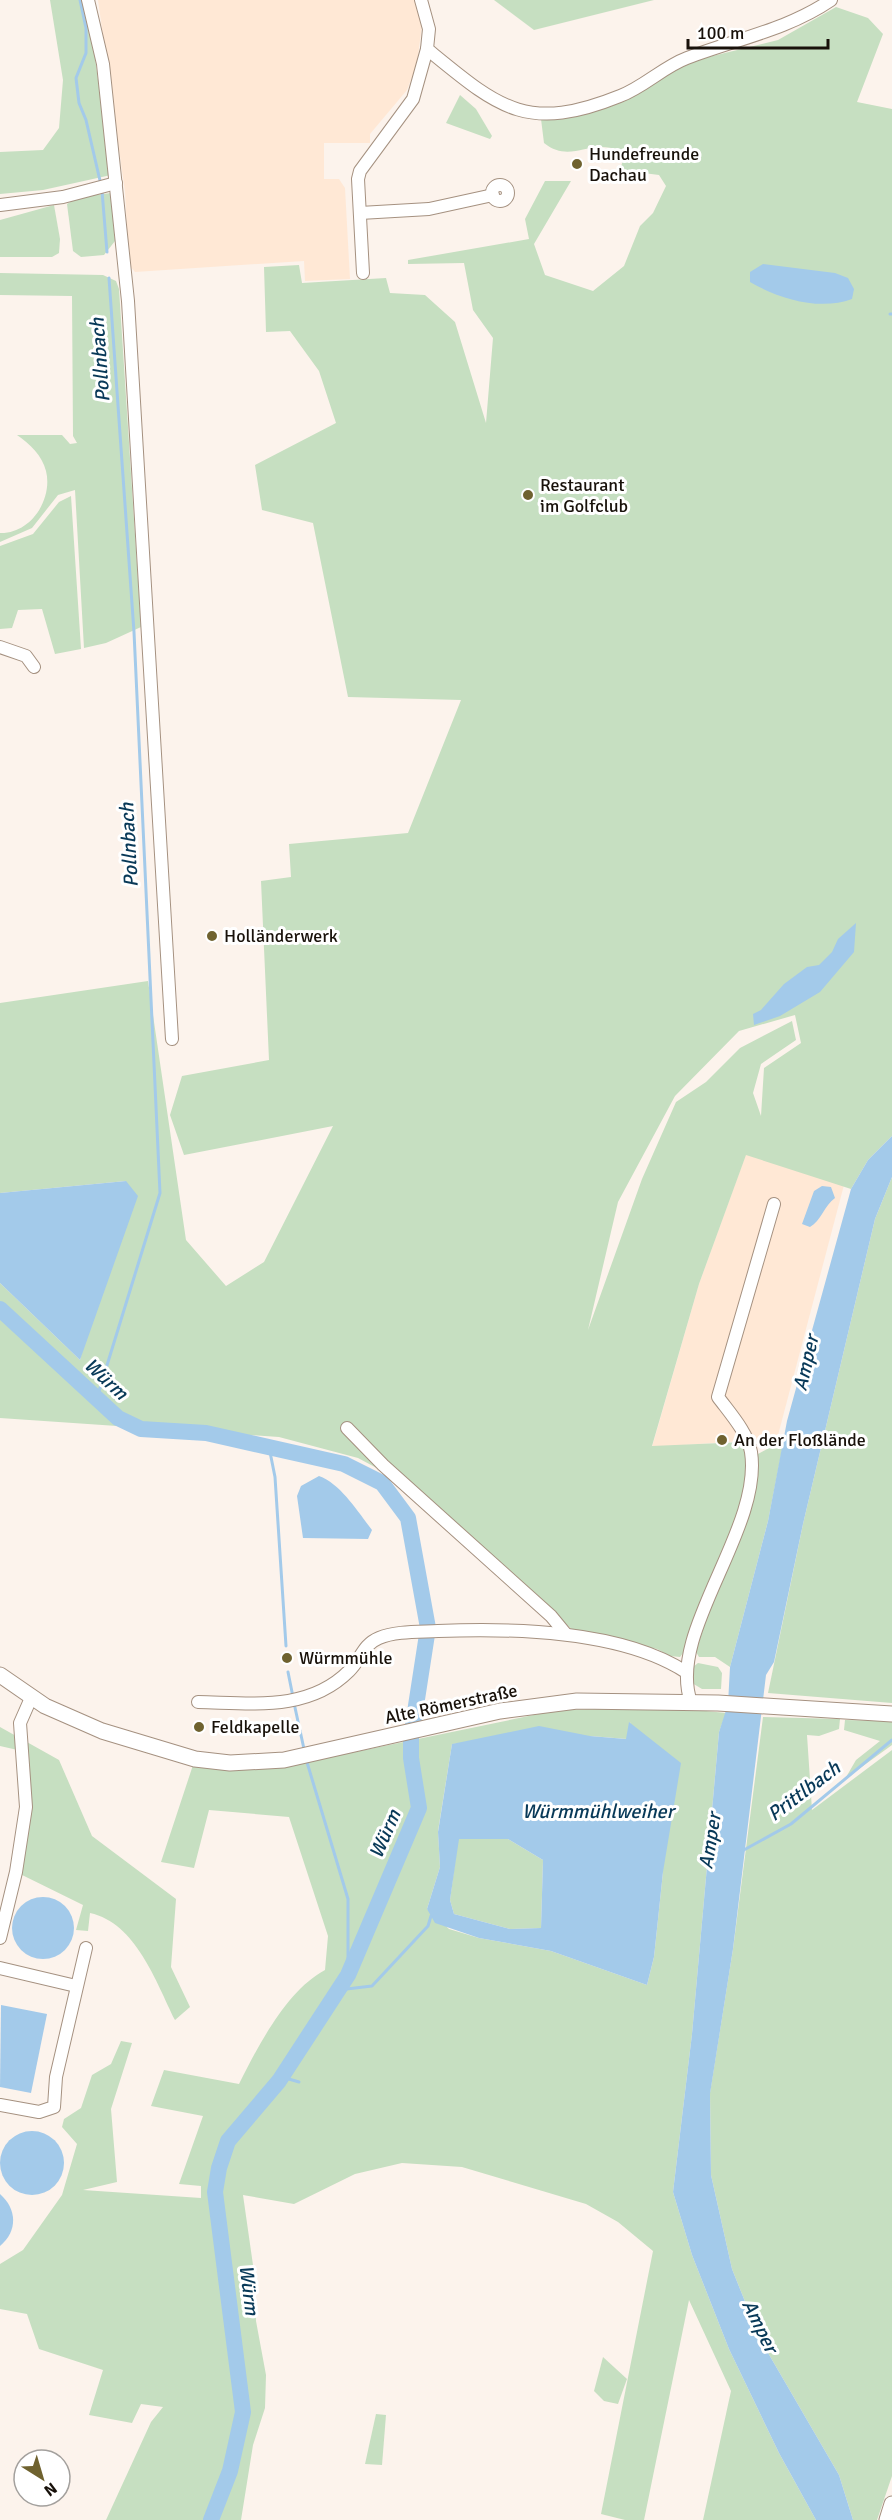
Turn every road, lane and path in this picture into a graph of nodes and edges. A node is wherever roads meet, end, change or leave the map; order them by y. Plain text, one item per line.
1 (88, 0) edge
2 (421, 0) edge
3 (831, 0) edge
4 (427, 49) junction
5 (106, 185) junction
6 (509, 191) dead end
7 (0, 205) edge
8 (360, 213) junction
9 (363, 273) dead end
10 (0, 647) edge
11 (34, 667) dead end
12 (172, 1039) dead end
13 (774, 1204) dead end
14 (347, 1428) dead end
15 (565, 1633) junction
16 (686, 1672) junction
17 (0, 1675) edge
18 (31, 1698) junction
19 (198, 1702) dead end
20 (691, 1702) junction
21 (892, 1714) edge
22 (0, 1938) edge
23 (86, 1948) dead end
24 (0, 1968) edge
25 (76, 1986) junction
26 (0, 2105) edge

1 - 5 street
2 - 4 street
3 - 4 street
4 - 8 street
5 - 7 street
5 - 12 street
6 - 8 street
8 - 9 street
10 - 11 street
13 - 16 street
14 - 15 street
15 - 16 street
15 - 19 street
16 - 20 street
17 - 18 main road, Alte Römerstraße
18 - 20 main road, Alte Römerstraße
18 - 22 street
20 - 21 main road, Alte Römerstraße
23 - 25 street
24 - 25 street
25 - 26 street

